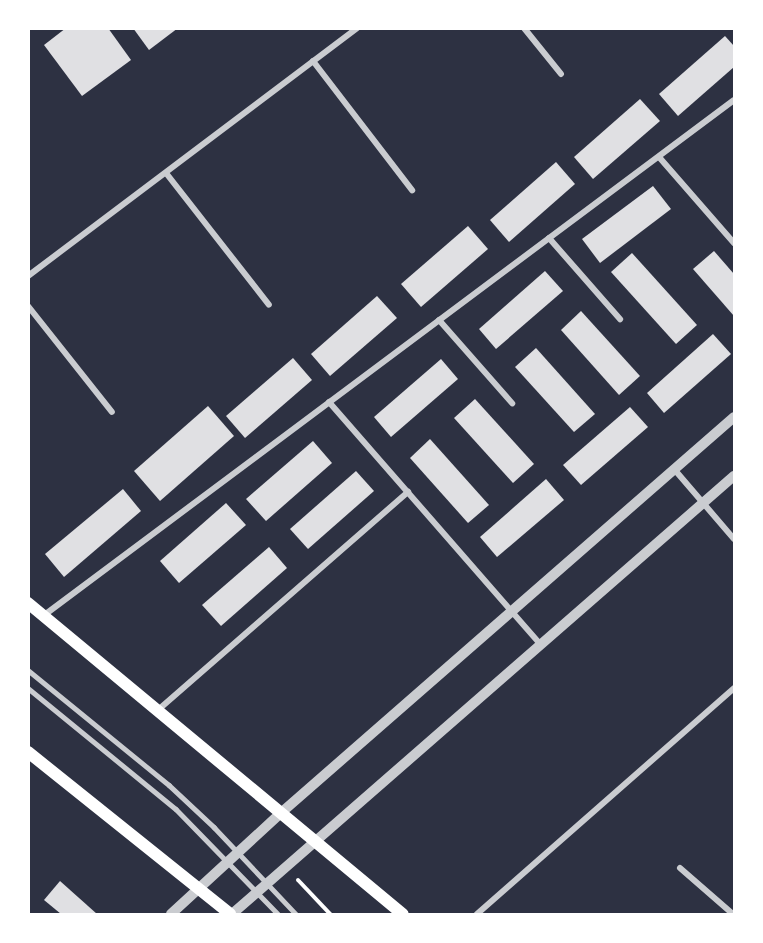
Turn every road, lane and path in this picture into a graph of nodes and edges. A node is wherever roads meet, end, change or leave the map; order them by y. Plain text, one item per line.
1 (357, 28) edge
2 (524, 28) edge
3 (313, 61) junction
4 (561, 74) dead end
5 (735, 100) edge
6 (658, 157) junction
7 (166, 173) junction
8 (412, 190) dead end
9 (549, 238) junction
10 (735, 243) edge
11 (28, 276) edge
12 (269, 305) dead end
13 (28, 306) edge
14 (620, 319) dead end
15 (439, 320) junction
16 (329, 402) junction
17 (512, 403) dead end
18 (112, 412) dead end
19 (735, 417) edge
20 (674, 469) junction
21 (735, 476) edge
22 (408, 492) junction
23 (704, 503) junction
24 (735, 539) edge
25 (28, 603) edge
26 (511, 611) junction
27 (43, 616) junction
28 (541, 645) junction
29 (28, 670) edge
30 (28, 688) edge
31 (735, 688) edge
32 (158, 710) junction
33 (28, 752) edge
34 (282, 812) junction
35 (314, 839) junction
36 (239, 852) junction
37 (230, 861) junction
38 (680, 868) dead end
39 (267, 882) junction
40 (200, 888) junction
41 (258, 891) junction
42 (171, 915) edge
43 (231, 915) edge
44 (278, 915) edge
45 (296, 915) edge
46 (403, 915) edge
47 (477, 915) edge
48 (733, 915) edge

1 - 3 street
2 - 4 street
3 - 7 street
3 - 8 street
5 - 6 street
6 - 9 street
6 - 10 street
7 - 11 street
7 - 12 street
9 - 14 street
9 - 15 street
13 - 18 street
15 - 16 street
15 - 17 street
16 - 22 street
16 - 27 street
19 - 20 street
20 - 23 street
20 - 26 street
21 - 23 street
22 - 26 street
22 - 32 street
23 - 24 street
23 - 28 street
25 - 27 main road
26 - 28 street
26 - 34 street
27 - 32 main road
28 - 35 street
29 - 36 lane
30 - 37 lane
31 - 47 street
32 - 34 main road
33 - 40 main road
34 - 35 main road
34 - 36 street
35 - 39 street
35 - 46 main road
36 - 37 street
36 - 39 lane
37 - 40 street
37 - 41 lane
38 - 48 street
39 - 41 street
39 - 45 lane
40 - 42 street
40 - 43 main road
41 - 43 street
41 - 44 lane

